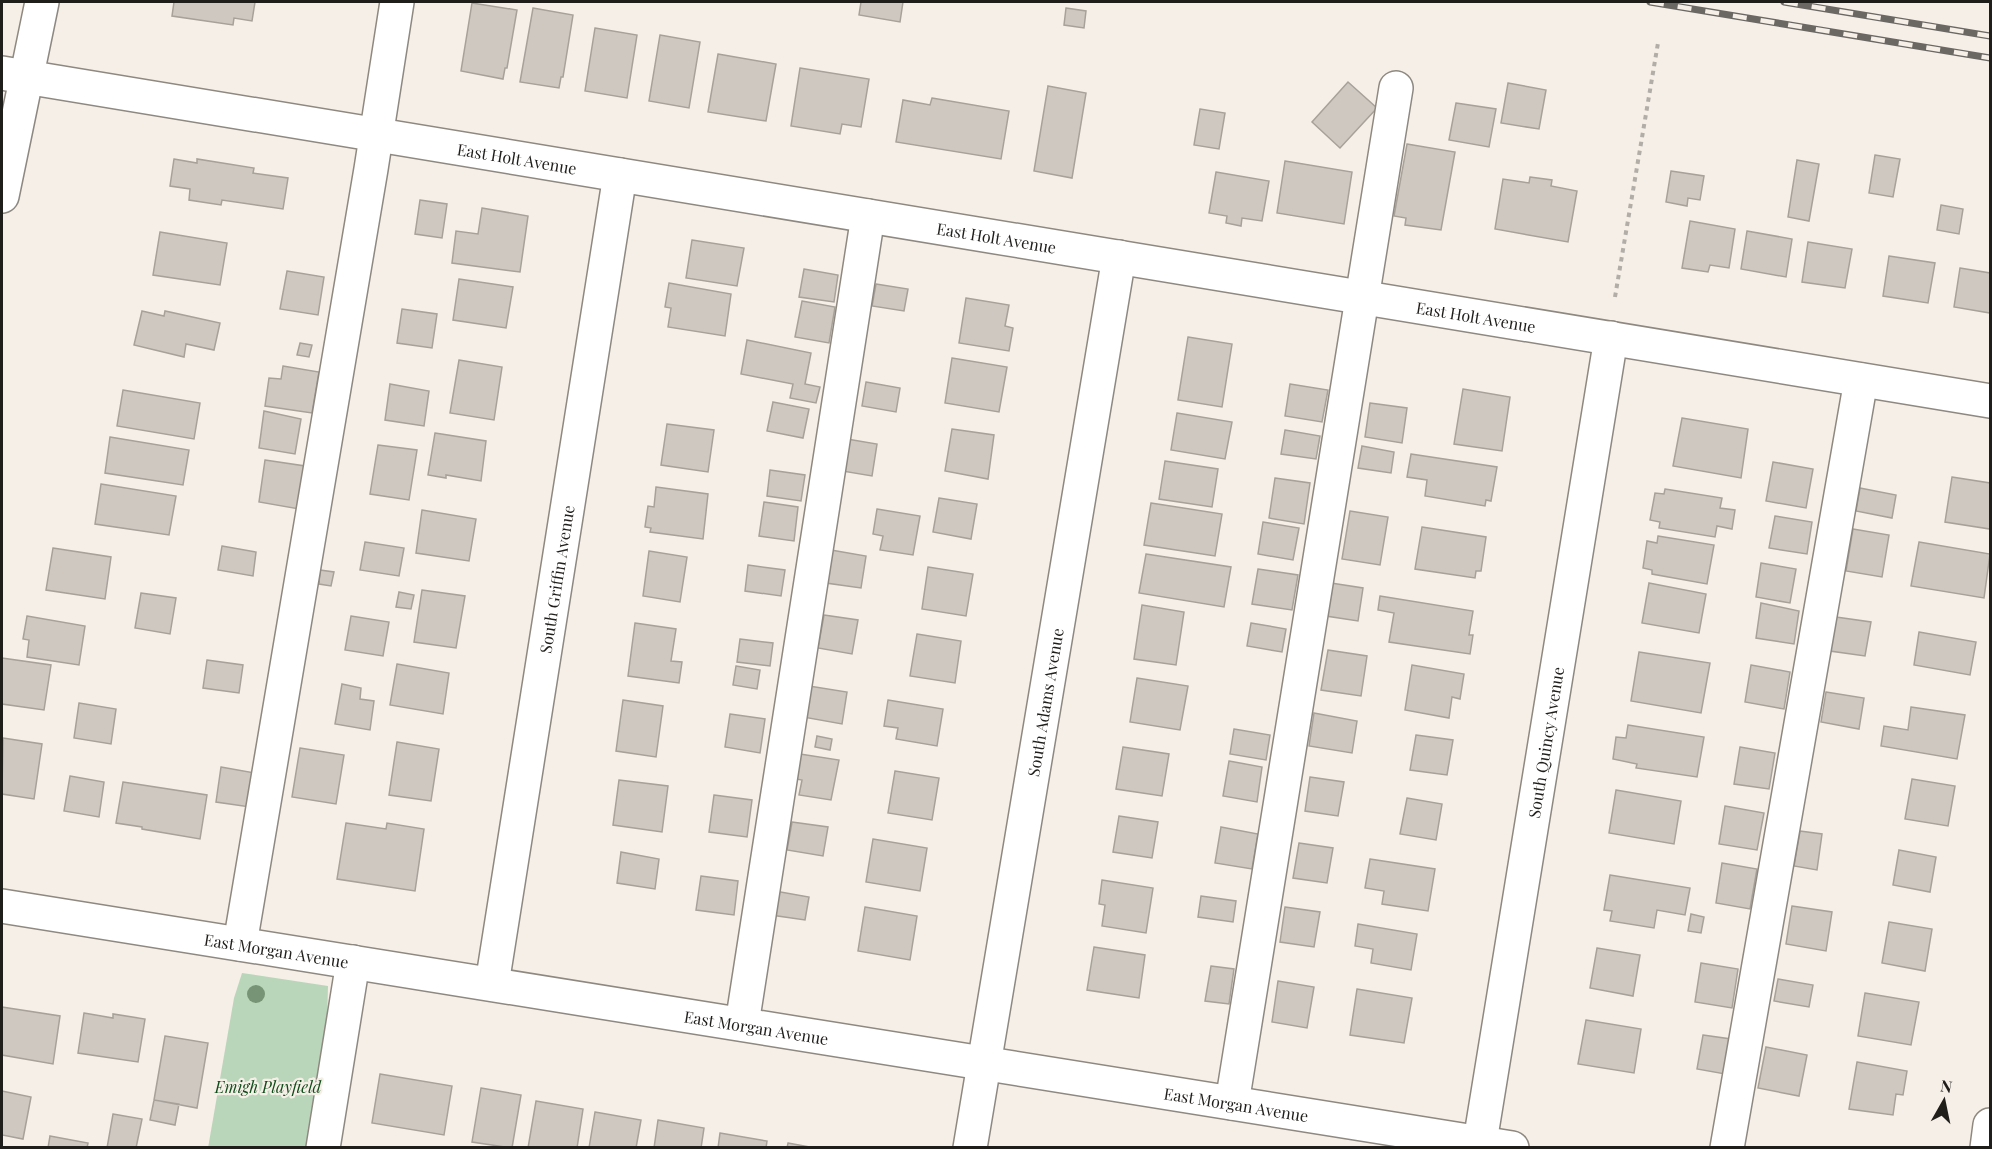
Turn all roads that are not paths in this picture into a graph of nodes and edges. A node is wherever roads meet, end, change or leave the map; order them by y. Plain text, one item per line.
1 (42, 2) edge
2 (397, 2) edge
3 (14, 75) edge
4 (1396, 88) dead end
5 (376, 135) junction
6 (620, 175) junction
7 (2, 196) edge
8 (868, 216) junction
9 (1119, 257) junction
10 (1361, 298) junction
11 (1611, 338) junction
12 (1861, 380) junction
13 (1990, 401) edge
14 (2, 906) edge
15 (240, 944) junction
16 (353, 962) junction
17 (492, 984) junction
18 (742, 1024) junction
19 (984, 1063) junction
20 (1232, 1103) junction
21 (1990, 1125) edge
22 (1490, 1146) edge
23 (323, 1148) edge
24 (970, 1148) edge
25 (1728, 1148) edge
26 (1987, 1148) edge

1 - 3 street
2 - 5 street
3 - 5 street, East Holt Avenue
3 - 7 street
4 - 10 street
5 - 6 street, East Holt Avenue
5 - 15 street
6 - 8 street, East Holt Avenue
6 - 17 street, South Griffin Avenue
8 - 9 street, East Holt Avenue
8 - 18 street
9 - 10 street, East Holt Avenue
9 - 19 street, South Adams Avenue
10 - 11 street, East Holt Avenue
10 - 20 street
11 - 12 street, East Holt Avenue
11 - 22 street, South Quincy Avenue
12 - 13 street, East Holt Avenue
12 - 25 street
14 - 15 street, East Morgan Avenue
15 - 16 street, East Morgan Avenue
16 - 17 street, East Morgan Avenue
16 - 23 street
17 - 18 street, East Morgan Avenue
18 - 19 street, East Morgan Avenue
19 - 20 street, East Morgan Avenue
19 - 24 street, South Adams Avenue
20 - 22 street, East Morgan Avenue
21 - 26 street

